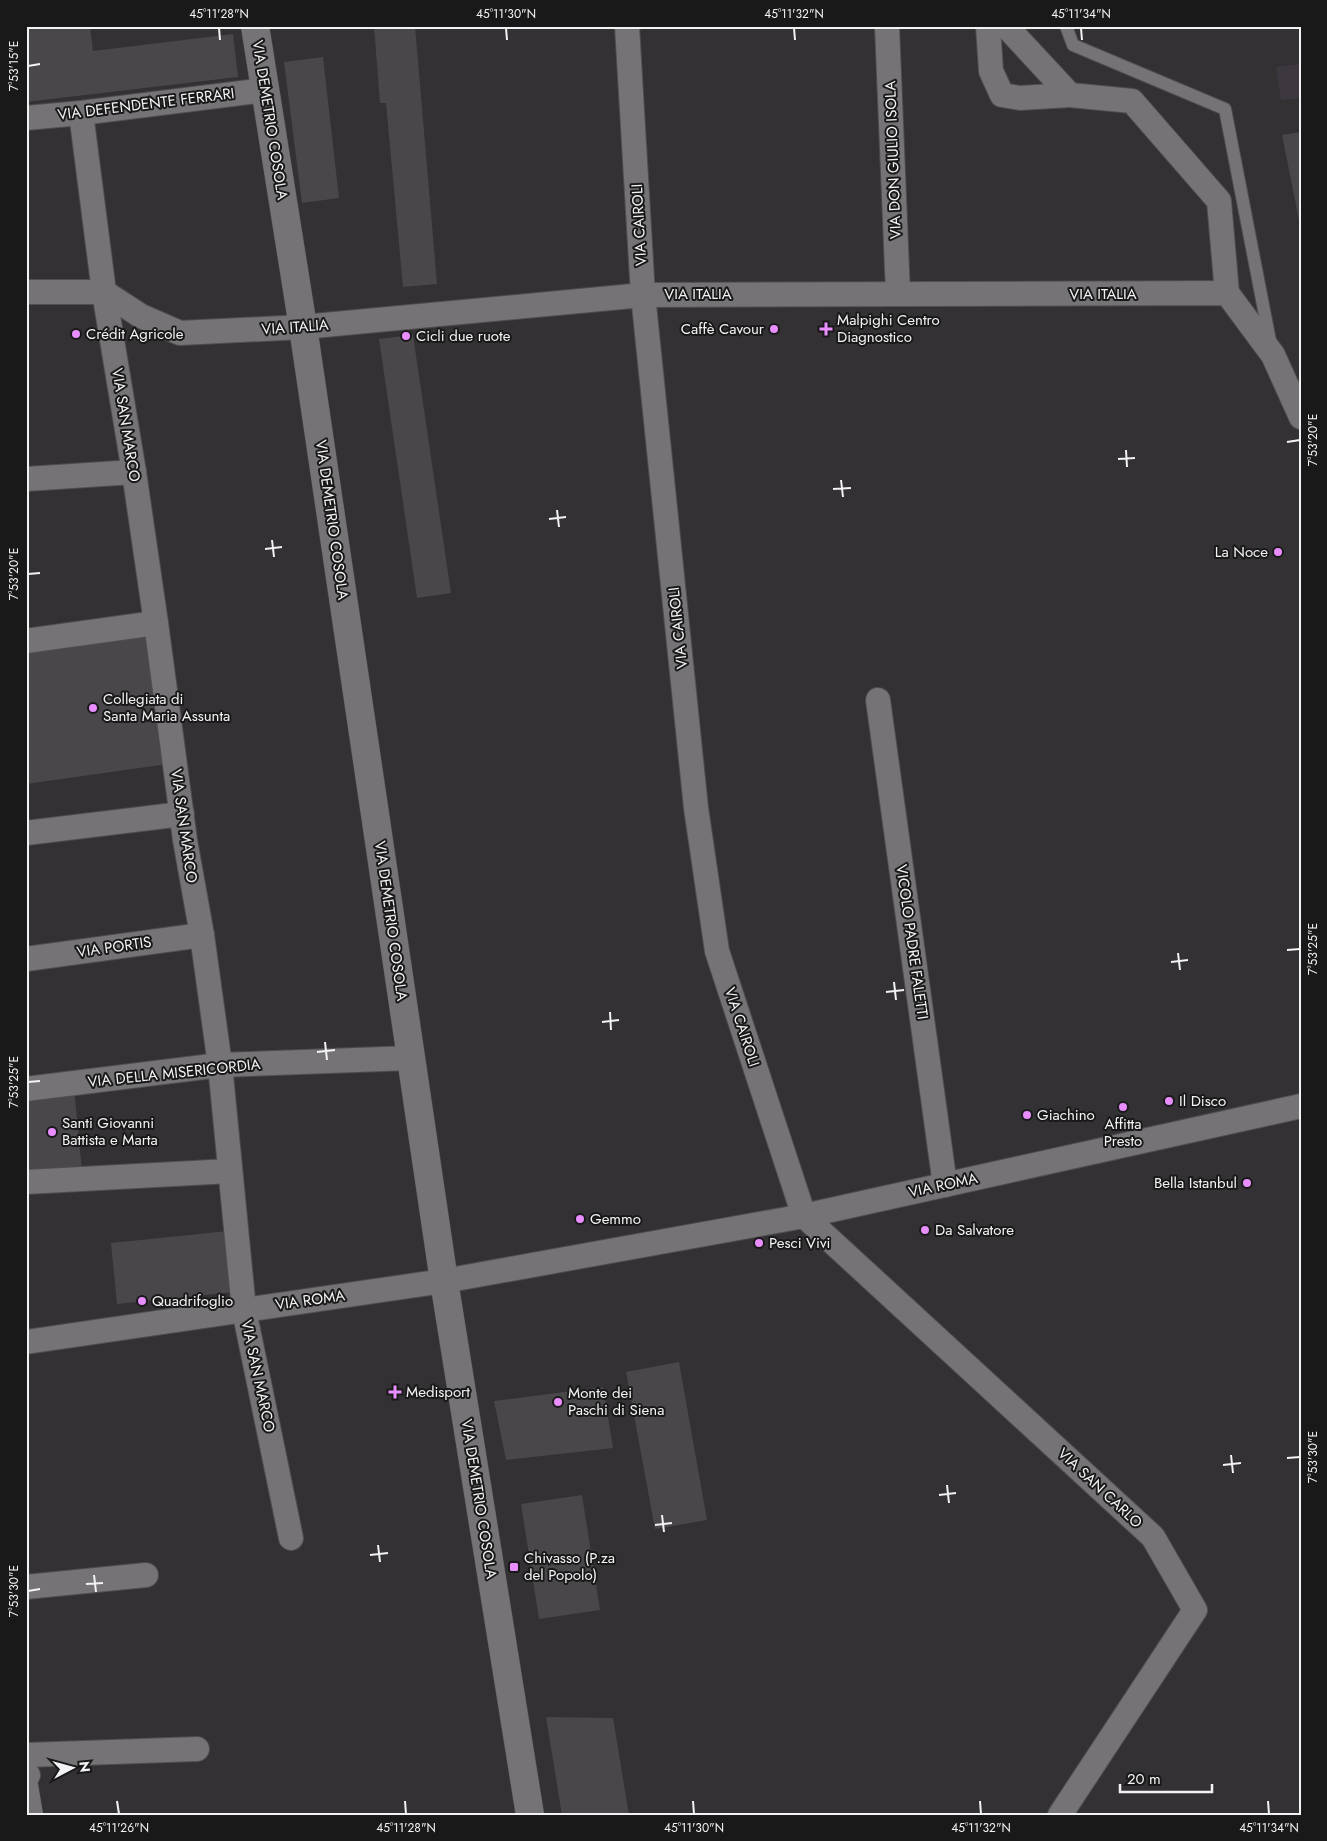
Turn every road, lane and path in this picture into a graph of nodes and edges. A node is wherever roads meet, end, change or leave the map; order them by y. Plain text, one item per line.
1 (255, 26) edge
2 (627, 26) edge
3 (887, 26) edge
4 (988, 26) edge
5 (1006, 26) edge
6 (1066, 26) edge
7 (265, 90) junction
8 (1070, 95) junction
9 (81, 113) junction
10 (26, 118) edge
11 (26, 292) edge
12 (104, 292) junction
13 (1227, 293) junction
14 (898, 294) junction
15 (643, 295) junction
16 (303, 327) junction
17 (1273, 355) junction
18 (1301, 417) edge
19 (134, 472) junction
20 (26, 479) edge
21 (156, 624) junction
22 (26, 641) edge
23 (878, 700) dead end
24 (182, 814) junction
25 (26, 833) edge
26 (202, 935) junction
27 (26, 959) edge
28 (411, 1058) junction
29 (220, 1065) junction
30 (26, 1089) edge
31 (1299, 1114) edge
32 (230, 1170) junction
33 (26, 1182) edge
34 (945, 1185) junction
35 (804, 1216) junction
36 (444, 1280) junction
37 (244, 1310) junction
38 (26, 1342) edge
39 (291, 1538) dead end
40 (146, 1575) dead end
41 (26, 1587) edge
42 (197, 1749) dead end
43 (27, 1768) edge
44 (34, 1815) edge
45 (530, 1815) edge
46 (1060, 1815) edge

1 - 7 street, VIA DEMETRIO COSOLA
2 - 15 street, VIA CAIROLI
3 - 14 street, VIA DON GIULIO ISOLA
4 - 8 street
5 - 8 street
6 - 17 lane
7 - 9 street, VIA DEFENDENTE FERRARI
7 - 16 street, VIA DEMETRIO COSOLA
8 - 13 street
9 - 10 street, VIA DEFENDENTE FERRARI
9 - 12 street, VIA SAN MARCO
11 - 12 street
12 - 16 street, VIA ITALIA
12 - 19 street, VIA SAN MARCO
13 - 14 street, VIA ITALIA
13 - 17 street
14 - 15 street, VIA ITALIA
15 - 16 street, VIA ITALIA
15 - 35 street, VIA CAIROLI
16 - 28 street, VIA DEMETRIO COSOLA
17 - 18 street
19 - 20 street
19 - 21 street, VIA SAN MARCO
21 - 22 street
21 - 24 street, VIA SAN MARCO
23 - 34 street, VICOLO PADRE FALETTI
24 - 25 street
24 - 26 street, VIA SAN MARCO
26 - 27 street, VIA PORTIS
26 - 29 street, VIA SAN MARCO
28 - 29 street, VIA DELLA MISERICORDIA
28 - 36 street, VIA DEMETRIO COSOLA
29 - 30 street, VIA DELLA MISERICORDIA
29 - 32 street, VIA SAN MARCO
31 - 34 street, VIA ROMA
32 - 33 street
32 - 37 street, VIA SAN MARCO
34 - 35 street, VIA ROMA
35 - 36 street, VIA ROMA
35 - 46 street, VIA SAN CARLO
36 - 37 street, VIA ROMA
36 - 45 street, VIA DEMETRIO COSOLA
37 - 38 street, VIA ROMA
37 - 39 street, VIA SAN MARCO
40 - 41 street
42 - 43 street
43 - 44 street

